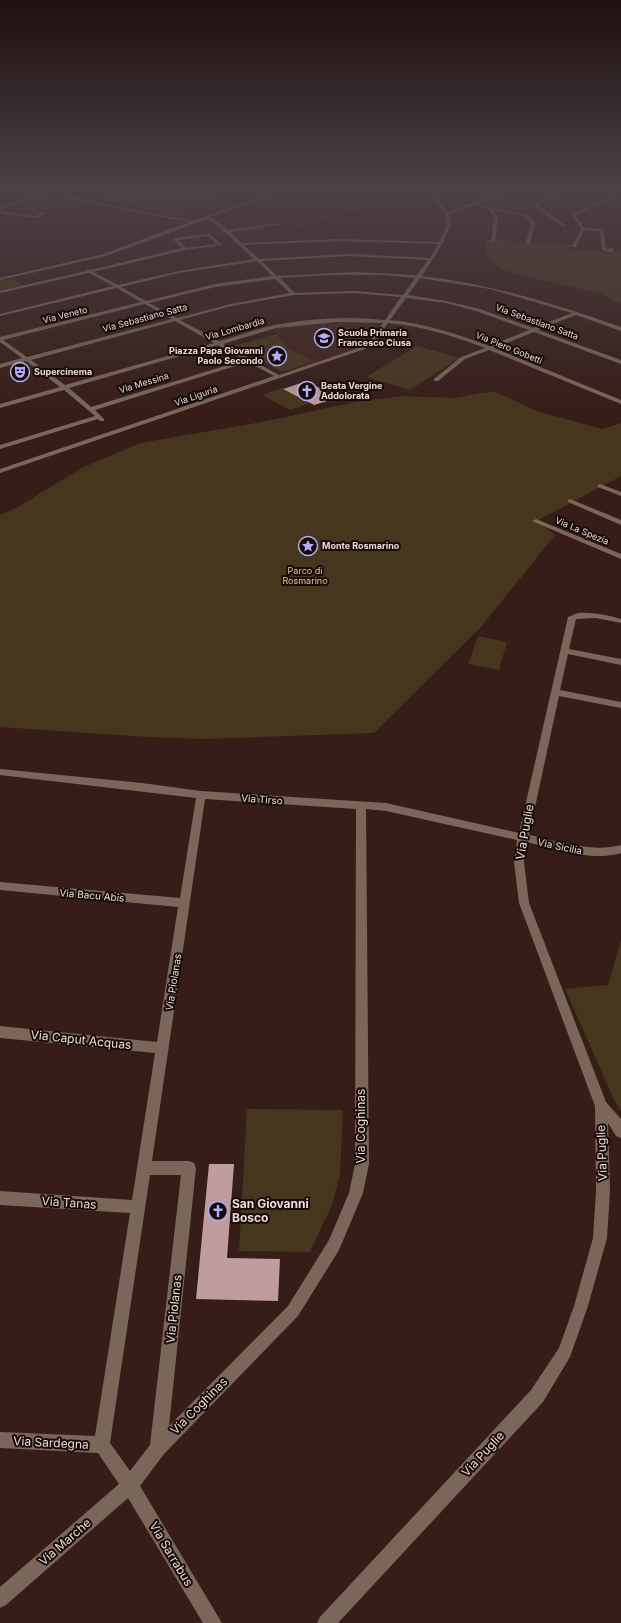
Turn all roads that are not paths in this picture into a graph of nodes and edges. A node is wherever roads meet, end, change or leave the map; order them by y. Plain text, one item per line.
1 (70, 263) edge
2 (74, 263) edge
3 (125, 263) edge
4 (239, 263) edge
5 (260, 263) edge
6 (428, 263) edge
7 (90, 271) junction
8 (276, 277) junction
9 (419, 277) junction
10 (0, 279) edge
11 (118, 287) junction
12 (0, 292) edge
13 (294, 294) junction
14 (404, 296) junction
15 (146, 303) junction
16 (577, 314) junction
17 (0, 315) edge
18 (176, 320) junction
19 (387, 322) junction
20 (621, 329) edge
21 (535, 331) junction
22 (0, 339) edge
23 (218, 343) junction
24 (489, 349) junction
25 (28, 359) junction
26 (249, 360) junction
27 (621, 362) edge
28 (0, 366) edge
29 (279, 377) junction
30 (436, 380) dead end
31 (63, 387) junction
32 (621, 402) edge
33 (0, 406) edge
34 (91, 409) junction
35 (0, 447) edge
36 (0, 471) edge
37 (600, 486) dead end
38 (621, 486) edge
39 (614, 491) junction
40 (621, 494) edge
41 (570, 501) dead end
42 (536, 521) dead end
43 (621, 523) edge
44 (621, 557) edge
45 (621, 621) edge
46 (564, 651) junction
47 (621, 662) edge
48 (555, 692) junction
49 (621, 705) edge
50 (0, 772) edge
51 (201, 795) junction
52 (361, 805) junction
53 (523, 838) junction
54 (621, 849) edge
55 (0, 886) edge
56 (185, 904) junction
57 (0, 1032) edge
58 (162, 1048) junction
59 (601, 1106) junction
60 (621, 1131) edge
61 (144, 1168) junction
62 (0, 1198) edge
63 (138, 1207) junction
64 (0, 1440) edge
65 (102, 1445) junction
66 (158, 1448) junction
67 (130, 1485) junction
68 (0, 1599) edge
69 (213, 1623) edge
70 (326, 1623) edge

1 - 10 street
2 - 7 street
3 - 7 street
4 - 11 street
5 - 8 street
6 - 9 street, Via Liguria
7 - 11 street
7 - 12 street
8 - 9 street, Via Veneto
8 - 13 street
8 - 15 street, Via Veneto
9 - 14 street, Via Liguria
9 - 16 street, Via Veneto
11 - 15 street
11 - 17 street
13 - 14 street, Via Sebastiano Satta
13 - 18 street, Via Sebastiano Satta
14 - 19 street, Via Liguria
14 - 21 street, Via Sebastiano Satta
15 - 18 street
15 - 22 street, Via Veneto
16 - 20 street, Via Veneto
16 - 21 street
18 - 23 street
18 - 25 street, Via Sebastiano Satta
19 - 23 street, Via Lombardia
19 - 24 street, Via Piero Gobetti
19 - 29 street, Via Liguria
21 - 24 street
21 - 27 street, Via Sebastiano Satta
22 - 25 street
23 - 26 street
23 - 31 street, Via Lombardia
24 - 30 street
24 - 32 street, Via Piero Gobetti
25 - 28 street, Via Sebastiano Satta
25 - 31 street
26 - 29 street
26 - 34 street, Via Messina
29 - 36 street, Via Liguria
31 - 33 street, Via Lombardia
31 - 34 street
34 - 35 street
37 - 39 street
38 - 39 street
39 - 40 street
41 - 43 street
42 - 44 street, Via La Spezia
45 - 46 street, Via Puglie
46 - 47 street
46 - 48 street, Via Puglie
48 - 49 street
48 - 53 street, Via Puglie
50 - 51 street, Via Tirso
51 - 52 street, Via Tirso
51 - 56 street, Via Piolanas
52 - 53 street, Via Tirso
52 - 66 street, Via Coghinas
53 - 54 street, Via Sicilia
53 - 59 street, Via Puglie
55 - 56 street, Via Bacu Abis
56 - 58 street, Via Piolanas
57 - 58 street, Via Caput Acquas
58 - 61 street, Via Piolanas
59 - 60 street
59 - 70 street, Via Puglie
61 - 63 street, Via Piolanas
61 - 66 street, Via Piolanas
62 - 63 street, Via Tanas
63 - 65 street, Via Piolanas
64 - 65 street, Via Sardegna
65 - 67 street, Via Sardegna
66 - 67 street, Via Coghinas
67 - 68 street, Via Marche
67 - 69 street, Via Sarrabus

